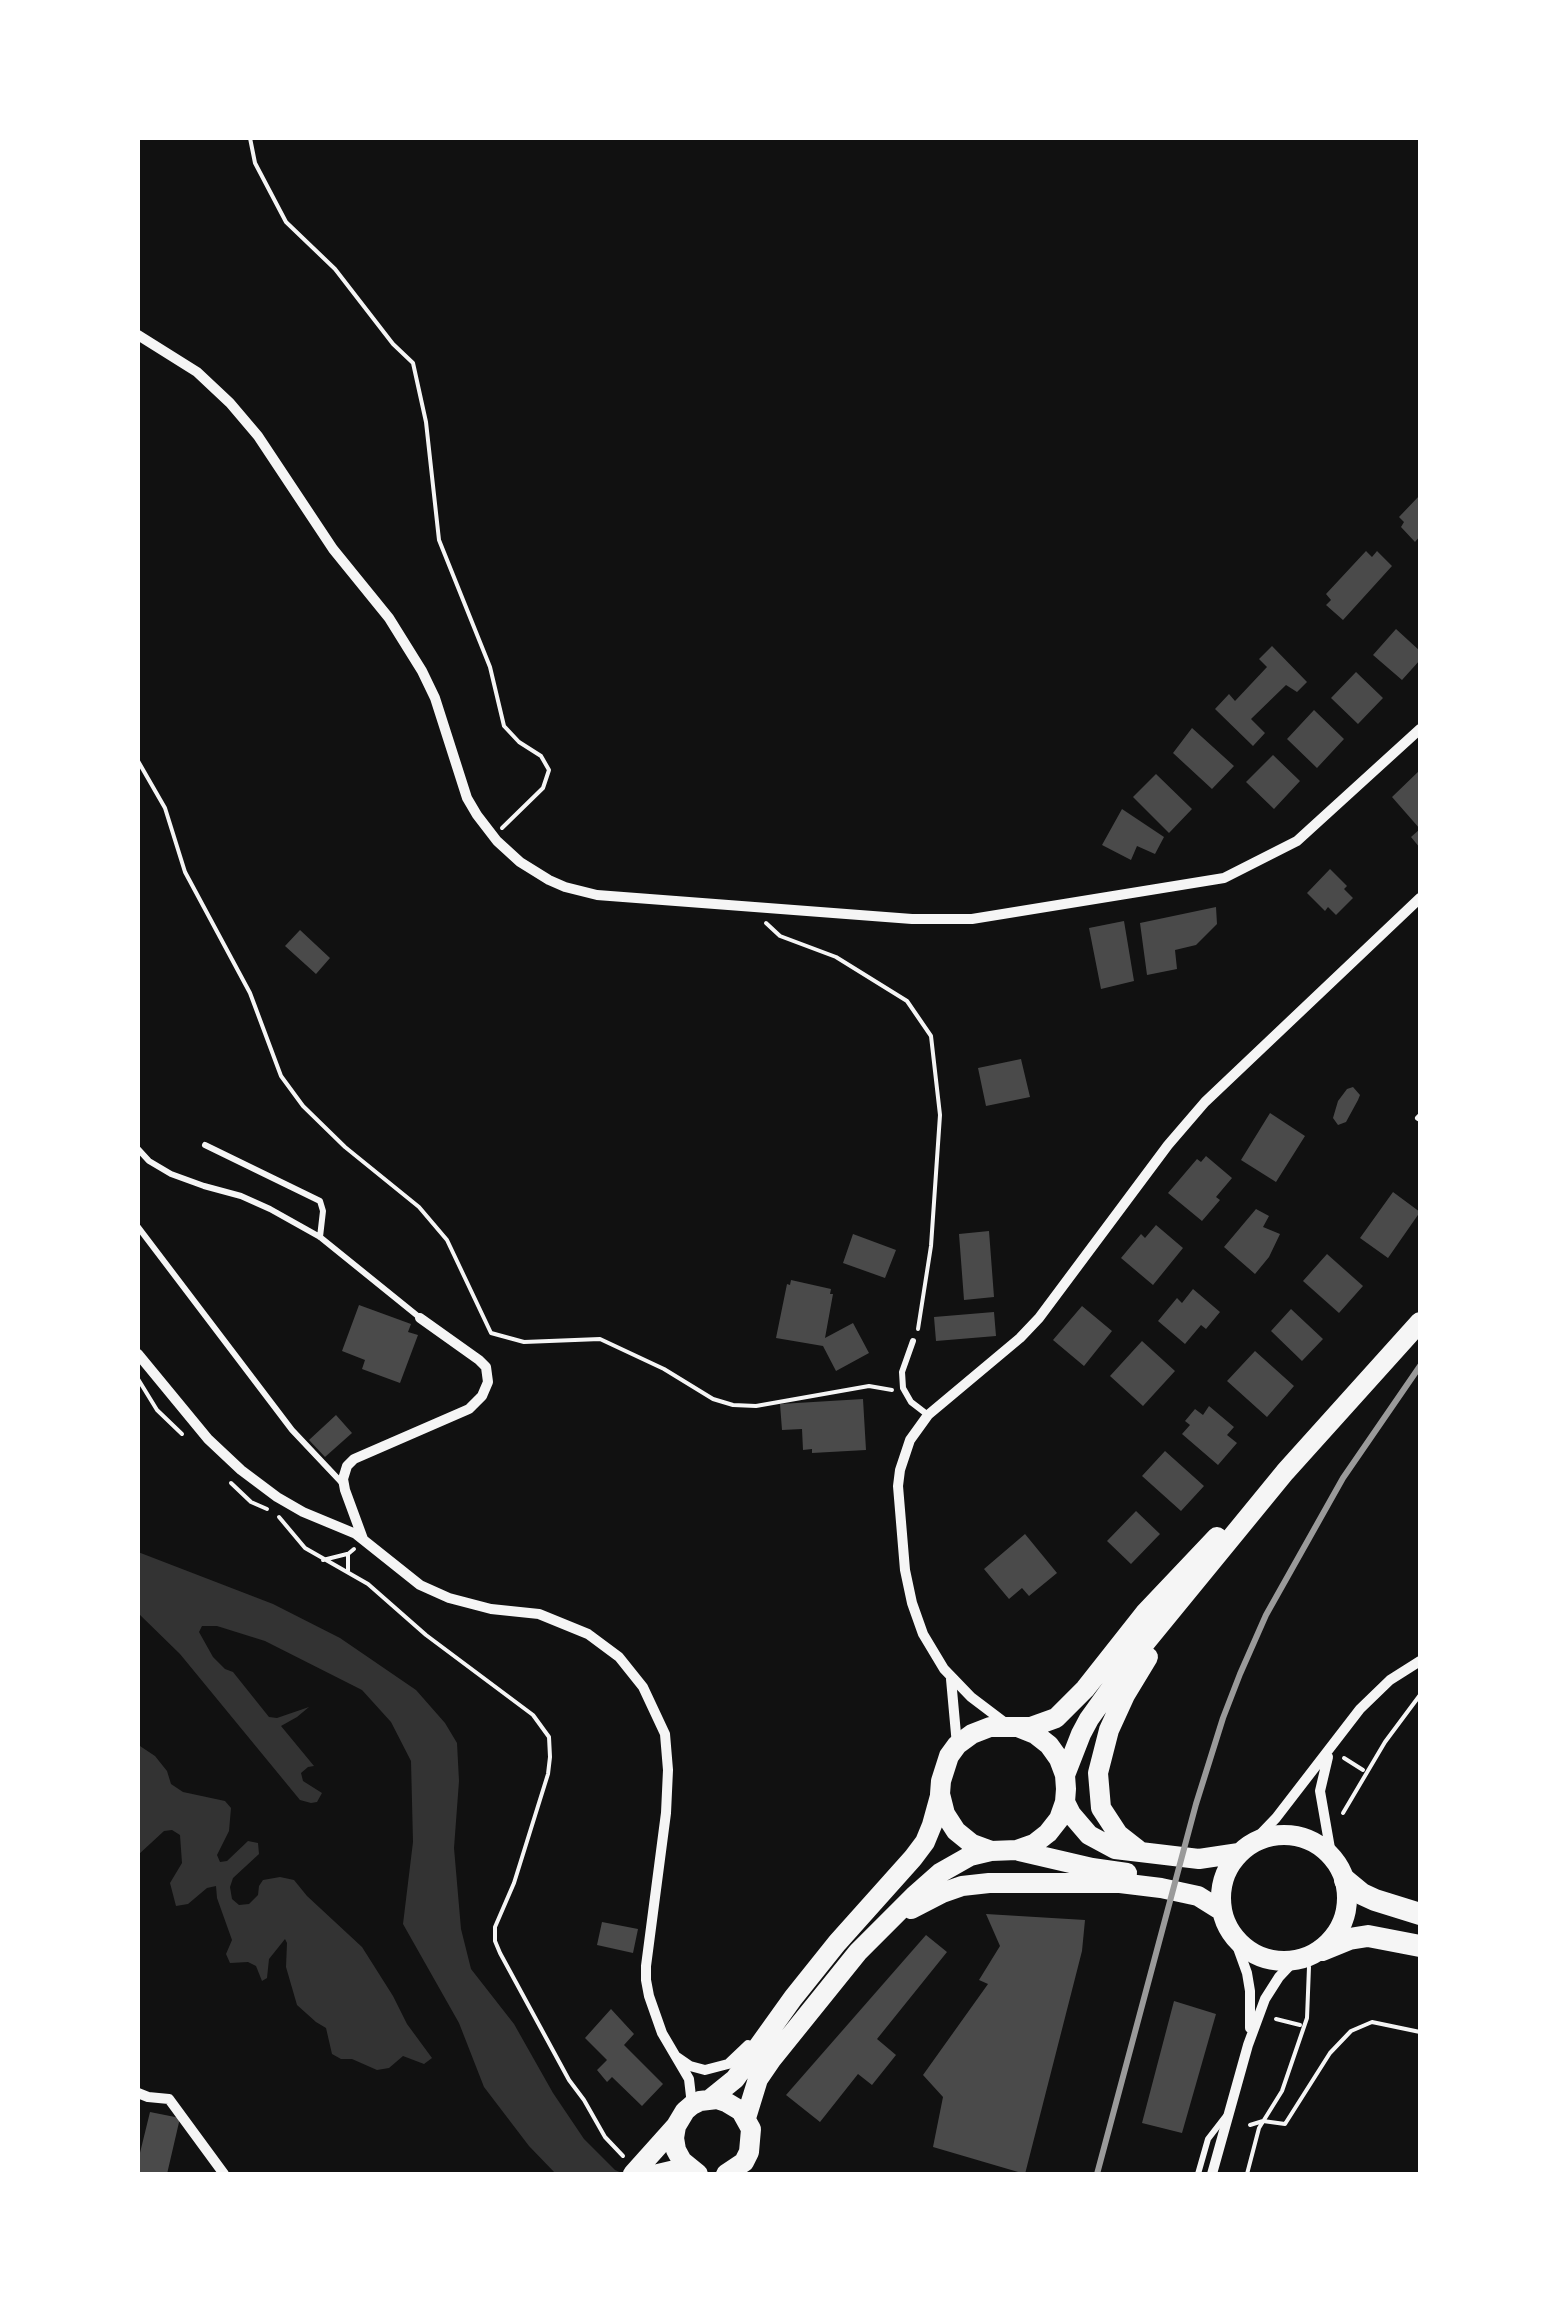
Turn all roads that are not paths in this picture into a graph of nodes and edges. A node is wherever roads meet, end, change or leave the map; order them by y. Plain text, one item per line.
1 (138, 335) edge
2 (1420, 728) edge
3 (1420, 898) edge
4 (205, 1145) dead end
5 (138, 1150) edge
6 (138, 1227) edge
7 (320, 1237) junction
8 (420, 1318) joint
9 (1420, 1322) edge
10 (912, 1341) road end
11 (138, 1354) edge
12 (928, 1415) junction
13 (1285, 1472) junction
14 (345, 1486) junction
15 (364, 1540) junction
16 (1170, 1613) junction
17 (1420, 1661) edge
18 (951, 1678) junction
19 (1014, 1726) junction
20 (1333, 1744) junction
21 (958, 1745) junction
22 (1065, 1774) junction
23 (940, 1794) junction
24 (1065, 1802) junction
25 (1246, 1848) junction
26 (1017, 1850) junction
27 (991, 1851) junction
28 (1141, 1852) junction
29 (1331, 1854) junction
30 (1346, 1880) junction
31 (1198, 1896) junction
32 (1222, 1911) junction
33 (1420, 1914) edge
34 (892, 1920) junction
35 (1234, 1937) junction
36 (1420, 1946) edge
37 (1308, 1959) junction
38 (793, 1998) junction
39 (1248, 2045) junction
40 (670, 2049) junction
41 (143, 2096) edge
42 (700, 2102) junction
43 (1229, 2112) junction
44 (746, 2118) junction
45 (676, 2126) junction
46 (630, 2167) edge
47 (694, 2172) edge
48 (732, 2173) edge
49 (224, 2174) edge
50 (658, 2174) edge
51 (1198, 2174) edge
52 (1212, 2174) edge

1 - 2 street
3 - 12 street
4 - 7 lane
5 - 7 lane
6 - 14 lane
7 - 8 lane
8 - 14 street
9 - 13 highway
10 - 12 lane
11 - 15 street
12 - 18 street
13 - 16 highway
13 - 19 highway
14 - 15 street
15 - 40 street
16 - 22 highway
16 - 28 highway
17 - 20 street
18 - 19 street
18 - 21 street
19 - 21 highway
19 - 22 highway
20 - 25 street
20 - 29 street
21 - 23 highway
22 - 24 highway
23 - 27 highway
23 - 38 highway
24 - 26 highway
24 - 28 highway
25 - 28 highway
25 - 29 highway
25 - 32 highway
26 - 27 highway
26 - 31 highway
27 - 34 highway
29 - 30 highway
30 - 33 highway
30 - 37 highway
31 - 32 highway
31 - 34 highway
32 - 35 highway
34 - 44 highway
35 - 37 highway
35 - 39 street
36 - 37 highway
37 - 39 street
38 - 40 street
38 - 42 highway
39 - 43 street
40 - 42 street
41 - 49 street
42 - 44 highway
42 - 45 highway
43 - 51 lane
43 - 52 street
44 - 48 highway
45 - 46 highway
45 - 47 highway
47 - 50 highway

